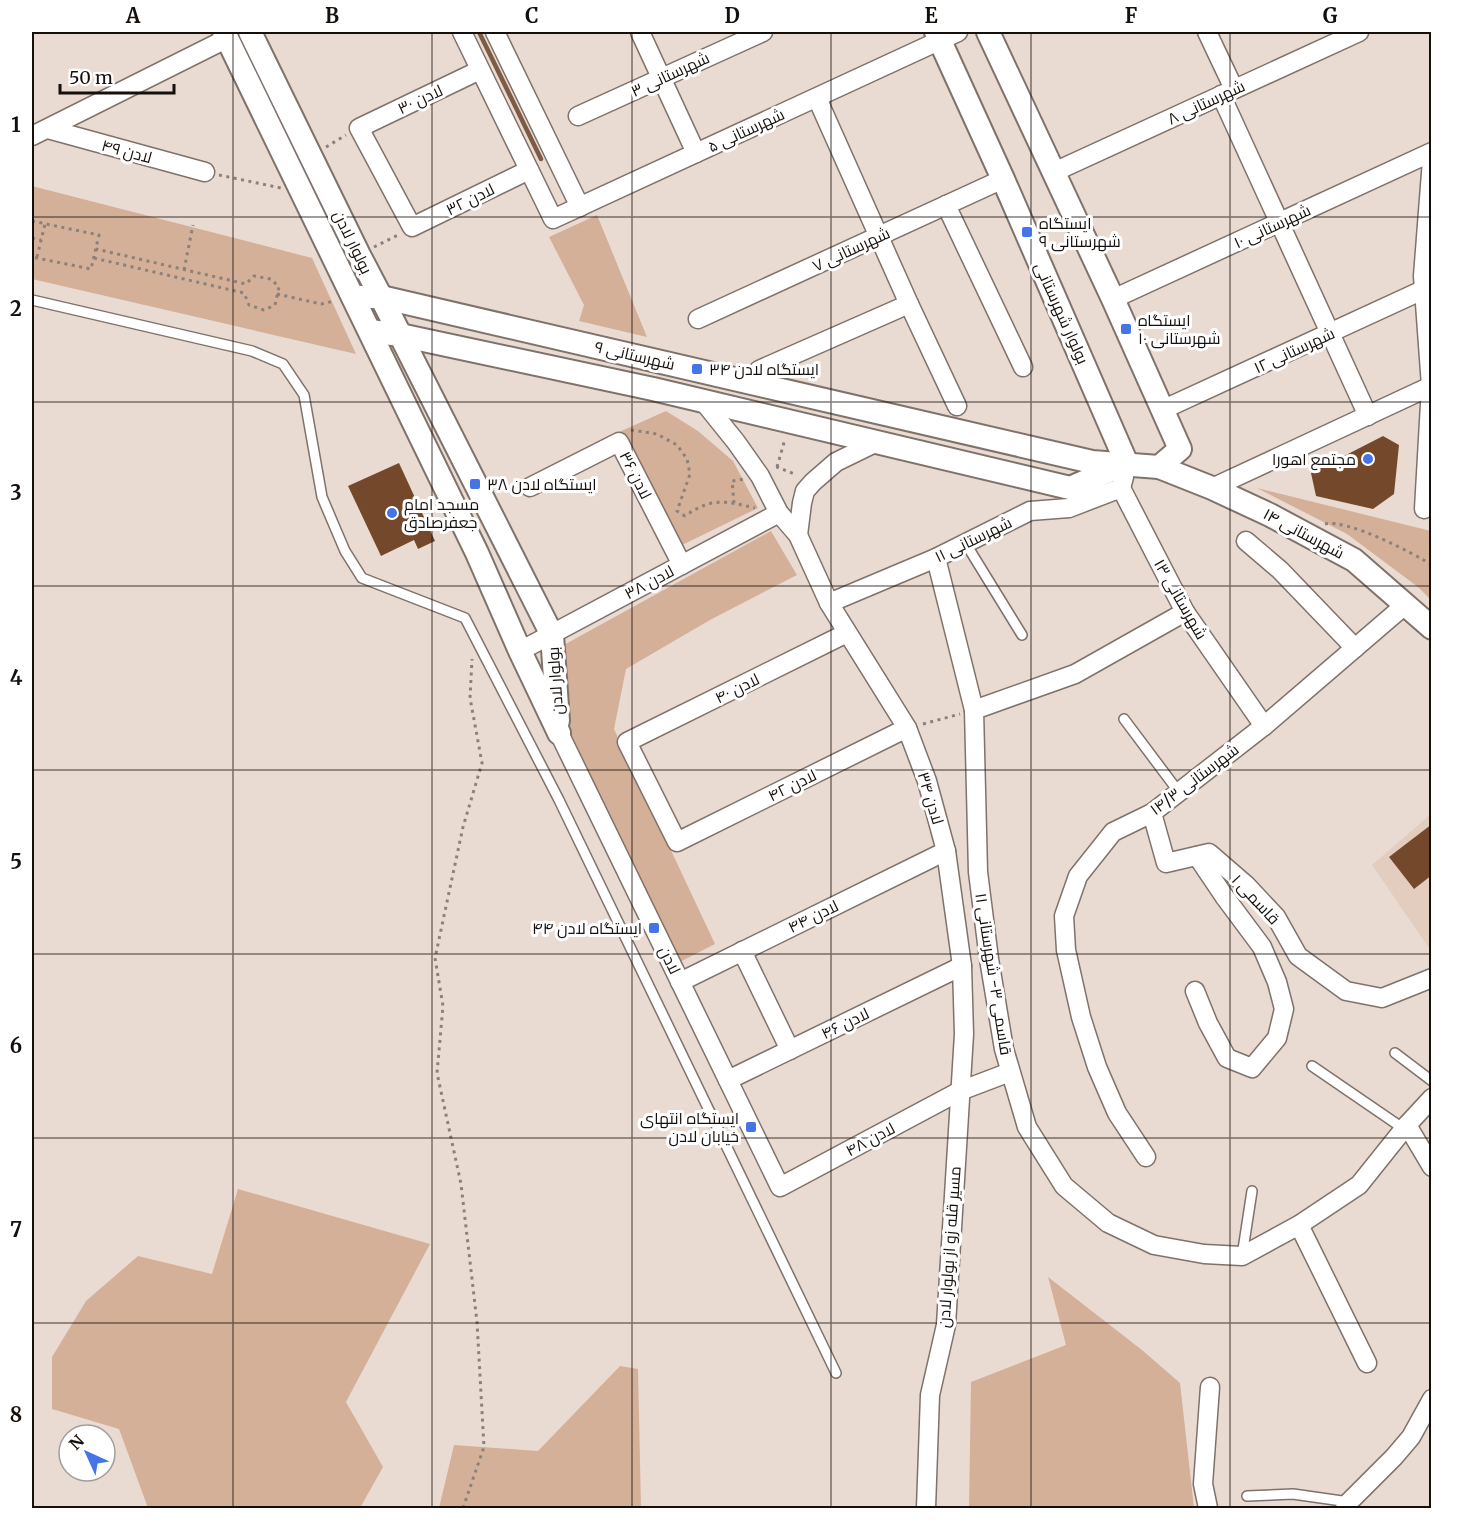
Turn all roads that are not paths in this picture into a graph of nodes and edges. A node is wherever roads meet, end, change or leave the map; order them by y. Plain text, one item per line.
1 (462, 32) edge
2 (495, 32) edge
3 (640, 32) edge
4 (763, 32) edge
5 (988, 32) edge
6 (1207, 32) edge
7 (1359, 32) edge
8 (257, 34) edge
9 (226, 35) edge
10 (945, 35) edge
11 (480, 70) junction
12 (662, 78) junction
13 (1227, 92) junction
14 (817, 98) junction
15 (578, 116) dead end
16 (40, 132) edge
17 (1431, 152) edge
18 (696, 153) junction
19 (1431, 160) edge
20 (529, 170) junction
21 (206, 172) road end
22 (1054, 172) junction
23 (1003, 178) junction
24 (946, 205) junction
25 (580, 207) junction
26 (1280, 222) junction
27 (412, 227) joint
28 (879, 236) junction
29 (1426, 278) edge
30 (353, 297) junction
31 (381, 297) junction
32 (1113, 299) junction
33 (32, 300) edge
34 (909, 304) junction
35 (698, 319) dead end
36 (370, 331) junction
37 (1330, 333) junction
38 (400, 335) junction
39 (1023, 367) dead end
40 (759, 370) dead end
41 (1431, 394) edge
42 (703, 401) junction
43 (957, 406) dead end
44 (1162, 410) junction
45 (1368, 416) junction
46 (877, 442) junction
47 (1127, 464) junction
48 (1159, 466) junction
49 (530, 487) dead end
50 (1121, 488) junction
51 (1212, 488) junction
52 (1424, 509) dead end
53 (778, 513) junction
54 (798, 535) junction
55 (1246, 540) dead end
56 (966, 544) junction
57 (936, 558) junction
58 (681, 565) junction
59 (829, 603) junction
60 (1405, 605) junction
61 (1185, 612) junction
62 (1431, 628) edge
63 (847, 633) junction
64 (552, 635) junction
65 (1022, 635) dead end
66 (1355, 648) junction
67 (520, 651) junction
68 (974, 710) junction
69 (1124, 719) dead end
70 (1264, 726) junction
71 (907, 728) junction
72 (559, 733) junction
73 (1178, 791) junction
74 (1152, 813) junction
75 (677, 842) joint
76 (946, 851) junction
77 (1197, 856) junction
78 (742, 951) junction
79 (962, 966) junction
80 (1431, 978) edge
81 (680, 982) junction
82 (1195, 991) dead end
83 (790, 1050) junction
84 (1395, 1053) dead end
85 (1312, 1066) dead end
86 (1010, 1072) junction
87 (728, 1080) junction
88 (1431, 1081) edge
89 (960, 1091) junction
90 (1431, 1098) edge
91 (1405, 1127) junction
92 (1146, 1157) dead end
93 (1431, 1167) edge
94 (780, 1187) joint
95 (1252, 1191) dead end
96 (1299, 1225) junction
97 (1242, 1256) junction
98 (1367, 1363) dead end
99 (836, 1373) dead end
100 (1210, 1386) dead end
101 (1431, 1399) edge
102 (1247, 1496) dead end
103 (1347, 1505) edge
104 (926, 1509) edge
105 (1208, 1509) edge

1 - 11 street
2 - 25 street
3 - 12 street
4 - 12 street, شهرستانی ۳
5 - 22 street
6 - 13 street
7 - 13 street, شهرستانی ۸
8 - 31 street, بولوار لادن
9 - 16 street
9 - 30 street, بولوار لادن
10 - 14 street, شهرستانی ۵
10 - 23 street, بولوار شهرستانی
11 - 20 street
11 - 27 street, لادن ۳۰
12 - 15 street, شهرستانی ۳
12 - 18 street
13 - 22 street, شهرستانی ۸
13 - 26 street
14 - 18 street, شهرستانی ۵
14 - 28 street
16 - 21 street, لادن ۴۹
17 - 26 street, شهرستانی ۱۰
18 - 25 street, شهرستانی ۵
19 - 29 street
20 - 25 street, شهرستانی ۵
20 - 27 street, لادن ۳۲
22 - 32 street
23 - 24 street, شهرستانی ۷
23 - 47 street, بولوار شهرستانی
24 - 28 street, شهرستانی ۷
24 - 39 street
26 - 32 street, شهرستانی ۱۰
26 - 37 street
28 - 34 street
28 - 35 street, شهرستانی ۷
29 - 37 street, شهرستانی ۱۲
29 - 41 street
30 - 31 street, شهرستانی ۹
30 - 36 street, بولوار لادن
31 - 38 street, بولوار لادن
31 - 47 street, شهرستانی ۹
32 - 44 street
33 - 99 lane
34 - 40 street
34 - 43 street
36 - 38 street
36 - 67 street, بولوار لادن
37 - 44 street, شهرستانی ۱۲
37 - 45 street
38 - 42 street
38 - 64 street, بولوار لادن
41 - 45 street
41 - 52 street
42 - 46 street
42 - 53 street
44 - 48 street
45 - 51 street
46 - 47 street
46 - 54 street
47 - 48 street, شهرستانی ۹
47 - 50 street
48 - 51 street, شهرستانی ۱۴
49 - 58 street, لادن ۳۶
50 - 56 street, شهرستانی ۱۱
50 - 61 street, شهرستانی ۱۳
51 - 60 street, شهرستانی ۱۴
53 - 54 street
53 - 58 street, لادن ۳۸
54 - 59 street, لادن ۳۴
55 - 66 street
56 - 57 street, شهرستانی ۱۱
56 - 65 lane
57 - 59 street, شهرستانی ۱۱
57 - 68 street, قاسمی ۳- شهرستانی ۱۱
58 - 64 street, لادن ۳۸
59 - 63 street, لادن ۳۴
60 - 62 street, شهرستانی ۱۴
60 - 66 street, شهرستانی ۱۴/۳
61 - 68 street
61 - 70 street, شهرستانی ۱۳
63 - 71 street, لادن ۳۴
63 - 75 street, لادن ۴۰
64 - 67 street, لادن ۳۸
64 - 72 street, بولوار لادن
66 - 70 street, شهرستانی ۱۴/۳
67 - 72 street, بولوار لادن
68 - 86 street, قاسمی ۳- شهرستانی ۱۱
69 - 73 lane
70 - 73 street, شهرستانی ۱۴/۳
71 - 75 street, لادن ۴۲
71 - 76 street, لادن ۳۴
72 - 81 street, لادن
73 - 74 street, شهرستانی ۱۴/۳
74 - 77 street
74 - 92 street, شهرستانی ۱۴/۳
76 - 78 street, لادن ۴۴
76 - 79 street, لادن ۳۴
77 - 80 street, قاسمی ۱
77 - 82 street
78 - 81 street, لادن ۴۴
78 - 83 street
79 - 83 street, لادن ۴۶
79 - 89 street, لادن ۳۴
81 - 87 street, لادن
83 - 87 street, لادن ۴۶
84 - 88 lane
85 - 91 lane
86 - 89 street, لادن ۴۸
86 - 97 street, قاسمی ۳- شهرستانی ۱۱
87 - 94 street, لادن
89 - 94 street, لادن ۴۸
89 - 104 street, مسیر قله زو از بولوار لادن
90 - 91 street
91 - 93 street
91 - 96 street
95 - 97 lane
96 - 97 street
96 - 98 street
100 - 105 street
101 - 103 street
102 - 103 lane

